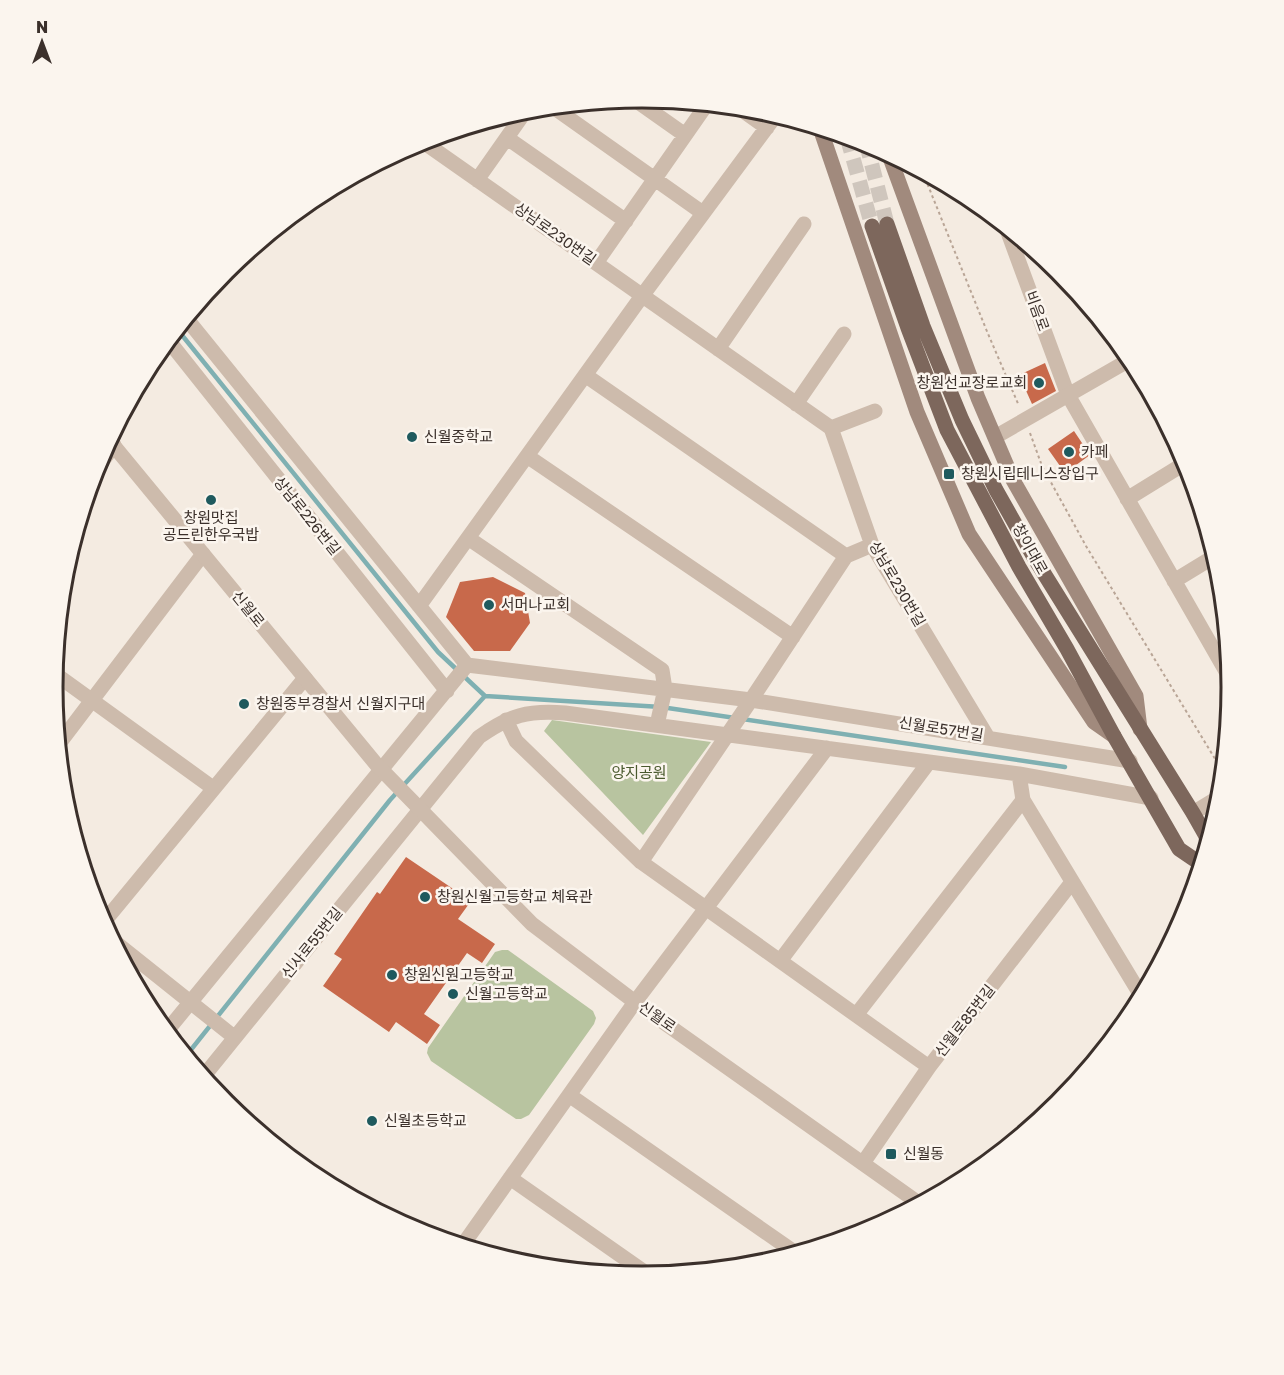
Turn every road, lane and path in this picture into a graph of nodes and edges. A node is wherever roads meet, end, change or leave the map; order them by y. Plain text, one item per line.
1 (647, 108) edge
2 (701, 112) edge
3 (562, 114) edge
4 (518, 122) edge
5 (770, 123) edge
6 (685, 135) junction
7 (507, 138) junction
8 (823, 138) edge
9 (436, 147) edge
10 (894, 166) edge
11 (655, 179) junction
12 (477, 180) junction
13 (927, 183) edge
14 (703, 213) junction
15 (626, 221) junction
16 (804, 224) dead end
17 (1012, 242) edge
18 (596, 263) junction
19 (642, 296) junction
20 (191, 325) edge
21 (844, 334) dead end
22 (174, 347) edge
23 (718, 349) junction
24 (1122, 364) edge
25 (585, 375) junction
26 (1068, 395) junction
27 (796, 404) junction
28 (875, 411) dead end
29 (1025, 420) junction
30 (831, 428) junction
31 (995, 437) junction
32 (115, 447) edge
33 (527, 456) junction
34 (1178, 468) edge
35 (1127, 499) junction
36 (468, 538) junction
37 (872, 544) junction
38 (203, 554) junction
39 (846, 556) junction
40 (1207, 561) edge
41 (1174, 581) junction
42 (419, 606) junction
43 (793, 637) junction
44 (1220, 659) edge
45 (467, 666) junction
46 (304, 678) junction
47 (63, 680) edge
48 (451, 686) junction
49 (664, 693) junction
50 (92, 700) junction
51 (748, 705) junction
52 (506, 720) junction
53 (658, 722) junction
54 (1140, 729) junction
55 (730, 731) junction
56 (65, 736) edge
57 (987, 736) junction
58 (1114, 736) junction
59 (827, 748) junction
60 (1130, 761) junction
61 (1216, 761) edge
62 (929, 762) junction
63 (385, 774) junction
64 (1019, 774) junction
65 (213, 788) junction
66 (1150, 798) junction
67 (1023, 800) junction
68 (1209, 803) edge
69 (418, 807) junction
70 (1193, 813) junction
71 (1203, 830) edge
72 (1194, 859) edge
73 (641, 862) junction
74 (1072, 882) junction
75 (706, 909) junction
76 (110, 915) edge
77 (127, 951) edge
78 (780, 961) junction
79 (1136, 988) edge
80 (635, 1002) junction
81 (194, 1004) junction
82 (856, 1015) junction
83 (173, 1025) edge
84 (232, 1036) junction
85 (929, 1067) junction
86 (207, 1070) edge
87 (569, 1095) junction
88 (863, 1163) junction
89 (510, 1179) junction
90 (913, 1199) edge
91 (467, 1239) edge
92 (786, 1248) edge
93 (635, 1266) edge

1 - 6 street
2 - 6 street
3 - 11 street
4 - 7 street
5 - 14 street
6 - 11 street
7 - 12 street
7 - 15 street
8 - 58 main road
9 - 12 street, 상남로230번길
10 - 31 main road
11 - 14 street
11 - 15 street
12 - 18 street, 상남로230번길
13 - 29 path
14 - 19 street
15 - 18 street
16 - 23 street
17 - 26 street, 비음로
18 - 19 street, 상남로230번길
19 - 23 street, 상남로230번길
19 - 25 street
20 - 42 street
21 - 27 street
22 - 48 street, 상남로226번길
23 - 27 street, 상남로230번길
24 - 26 street
25 - 33 street
25 - 39 street
26 - 29 street
26 - 35 street, 비음로
27 - 30 street, 상남로230번길
28 - 30 street
29 - 31 street
29 - 61 path
30 - 37 street, 상남로230번길
31 - 54 main road
32 - 38 street, 신월로
33 - 36 street
33 - 43 street
34 - 35 street
35 - 41 street, 비음로
36 - 42 street
36 - 49 street
37 - 39 street
37 - 57 street, 상남로230번길
38 - 46 street, 신월로
38 - 50 street
39 - 43 street
40 - 41 street
41 - 44 street, 비음로
42 - 45 street
43 - 51 street
45 - 48 street
45 - 49 street, 신월로57번길
46 - 63 street, 신월로
46 - 65 street
47 - 50 street
48 - 63 street
49 - 51 street, 신월로57번길
49 - 53 street
50 - 56 street
50 - 65 street
51 - 55 street
51 - 57 street, 신월로57번길
52 - 53 street, 신사로55번길
52 - 69 street, 신사로55번길
52 - 73 street
53 - 55 street, 신사로55번길
54 - 58 main road, 창이대로
54 - 70 main road, 창이대로
55 - 59 street, 신사로55번길
55 - 73 street
57 - 60 street, 신월로57번길
58 - 60 main road, 창이대로
59 - 62 street, 신사로55번길
59 - 75 street
60 - 66 main road, 창이대로
62 - 64 street, 신사로55번길
62 - 78 street
63 - 69 street, 신월로
63 - 81 street
64 - 66 street, 신사로55번길
64 - 67 street
65 - 76 street
66 - 72 main road, 창이대로
67 - 74 street
67 - 82 street
68 - 70 street
69 - 80 street, 신월로
69 - 84 street, 신사로55번길
70 - 71 main road, 창이대로
73 - 75 street
74 - 79 street
74 - 85 street, 신월로85번길
75 - 78 street
75 - 80 street
77 - 81 street
78 - 82 street
80 - 87 street
80 - 88 street, 신월로
81 - 83 street
81 - 84 street
82 - 85 street
84 - 86 street, 신사로55번길
85 - 88 street, 신월로85번길
87 - 89 street
87 - 92 street
88 - 90 street, 신월로
89 - 91 street
89 - 93 street

